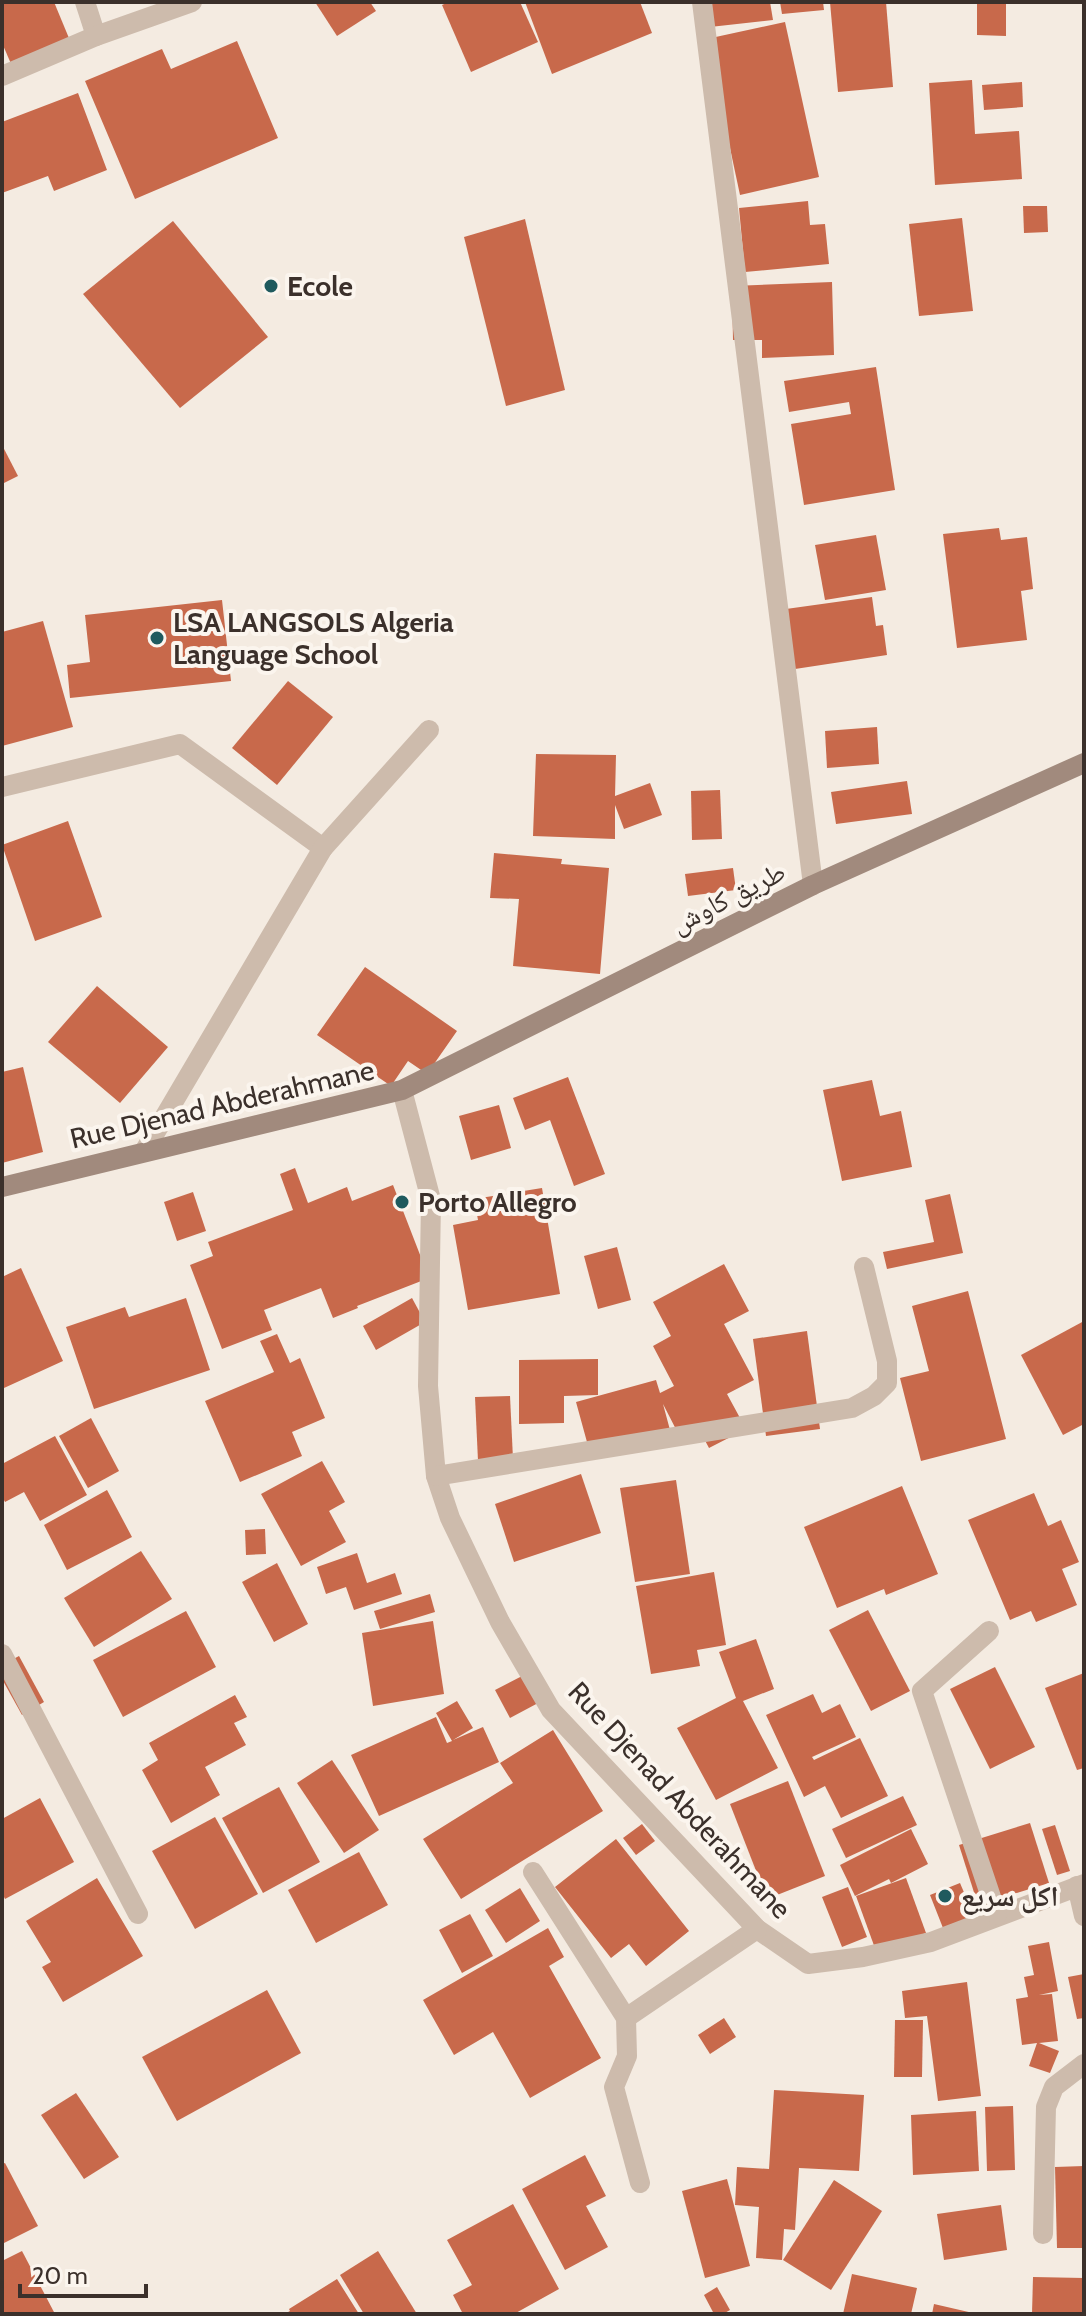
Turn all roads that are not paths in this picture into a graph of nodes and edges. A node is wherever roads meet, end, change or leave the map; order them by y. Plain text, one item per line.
1 (85, 2) edge
2 (192, 2) edge
3 (702, 2) edge
4 (96, 36) junction
5 (2, 76) edge
6 (429, 730) dead end
7 (1084, 763) edge
8 (2, 787) edge
9 (323, 848) junction
10 (813, 885) junction
11 (402, 1090) junction
12 (145, 1150) junction
13 (2, 1187) edge
14 (864, 1267) dead end
15 (436, 1476) junction
16 (989, 1631) dead end
17 (2, 1654) edge
18 (533, 1872) dead end
19 (1081, 1885) edge
20 (138, 1914) dead end
21 (997, 1915) junction
22 (1084, 1916) edge
23 (757, 1929) junction
24 (626, 2018) junction
25 (1084, 2064) edge
26 (640, 2183) dead end
27 (1043, 2234) dead end

1 - 4 street
2 - 4 street
3 - 10 street
4 - 5 street
6 - 9 street
7 - 10 street, طريق كاوش
8 - 9 street
9 - 12 street
10 - 11 street, طريق كاوش
11 - 12 street, Rue Djenad Abderahmane
11 - 15 street, Rue Djenad Abderahmane
12 - 13 street, Rue Djenad Abderahmane
14 - 15 street
15 - 23 street, Rue Djenad Abderahmane
16 - 21 street
17 - 20 street
18 - 24 street
19 - 21 street, Rue Djenad Abderahmane
19 - 22 street
21 - 23 street, Rue Djenad Abderahmane
23 - 24 street
24 - 26 street
25 - 27 street

